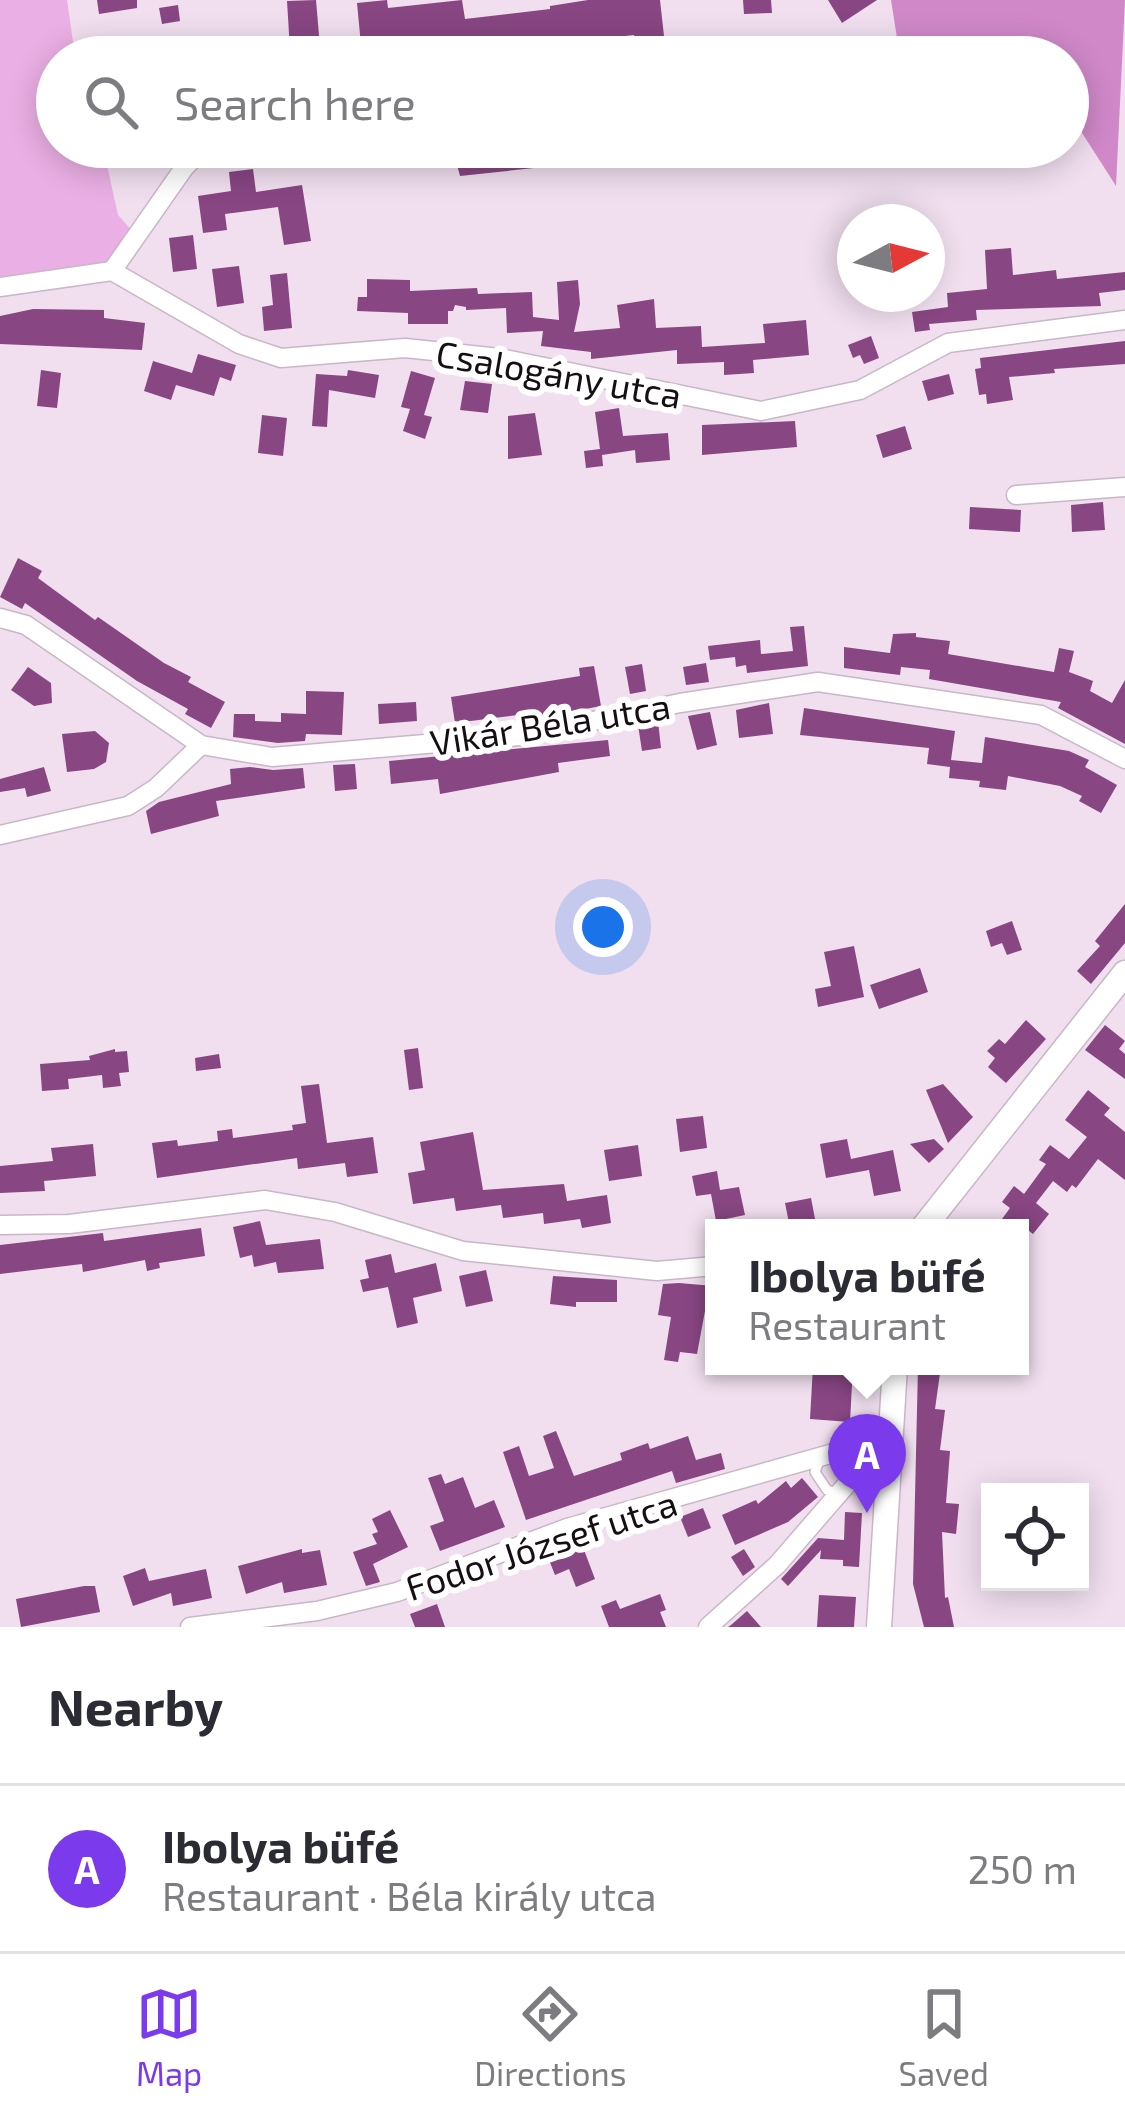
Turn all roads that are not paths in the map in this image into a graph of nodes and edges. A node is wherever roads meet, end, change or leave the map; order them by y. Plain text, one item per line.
1 (184, 168) edge
2 (112, 271) junction
3 (0, 287) edge
4 (1125, 320) edge
5 (1125, 488) edge
6 (1016, 495) dead end
7 (0, 618) edge
8 (201, 745) junction
9 (1125, 759) edge
10 (0, 835) edge
11 (1125, 974) edge
12 (924, 1219) edge
13 (0, 1226) edge
14 (705, 1267) edge
15 (894, 1375) edge
16 (887, 1438) junction
17 (820, 1458) junction
18 (839, 1493) junction
19 (190, 1627) edge
20 (708, 1627) edge
21 (879, 1627) edge

1 - 2 street
2 - 3 street
2 - 4 street, Csalogány utca
5 - 6 street
7 - 8 street, Vikár Béla utca
8 - 9 street, Vikár Béla utca
8 - 10 street
11 - 12 street
13 - 14 street
15 - 16 street
16 - 17 street, Fodor József utca
16 - 18 street
16 - 21 street
17 - 18 lane
17 - 19 street, Fodor József utca
18 - 20 street

